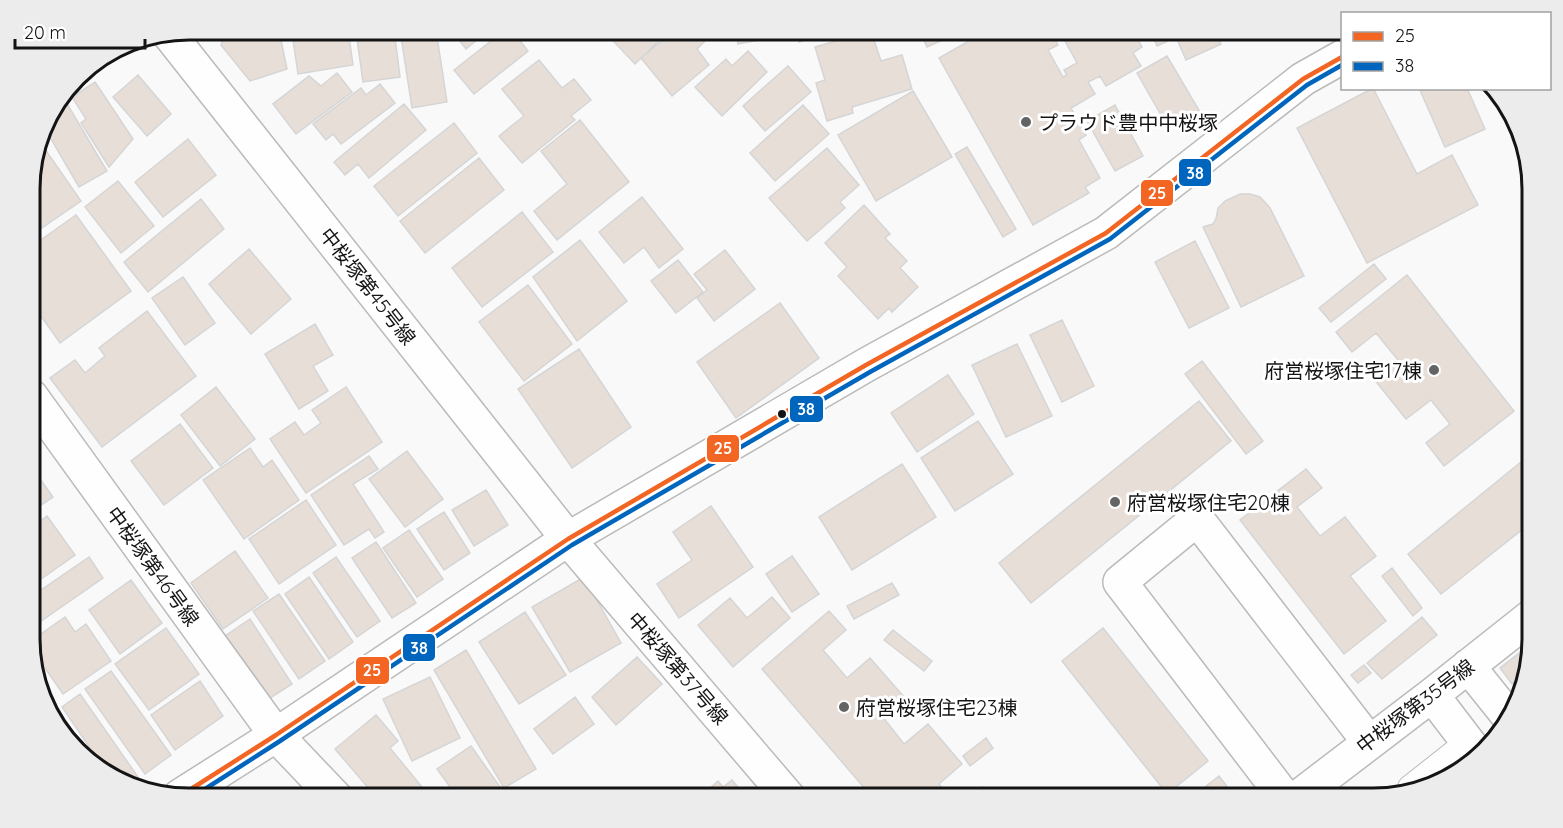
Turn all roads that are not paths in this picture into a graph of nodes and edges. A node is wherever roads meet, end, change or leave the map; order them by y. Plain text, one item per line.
1 (175, 42) edge
2 (1341, 58) edge
3 (40, 409) edge
4 (568, 539) junction
5 (1522, 624) edge
6 (1468, 666) junction
7 (1432, 695) junction
8 (1503, 710) edge
9 (276, 735) junction
10 (1368, 742) junction
11 (1472, 749) edge
12 (1429, 776) edge
13 (1277, 787) edge
14 (1311, 787) edge
15 (193, 788) edge
16 (326, 788) edge
17 (780, 788) edge

1 - 4 street, 中桜塚第45号線
2 - 4 street
3 - 9 street, 中桜塚第46号線
4 - 9 street
4 - 17 street, 中桜塚第37号線
5 - 6 street, 中桜塚第35号線
6 - 7 street, 中桜塚第35号線
6 - 8 street
7 - 10 street, 中桜塚第35号線
7 - 11 street
9 - 15 street
9 - 16 street, 中桜塚第46号線
10 - 13 street
10 - 14 street, 中桜塚第35号線
11 - 12 lane

